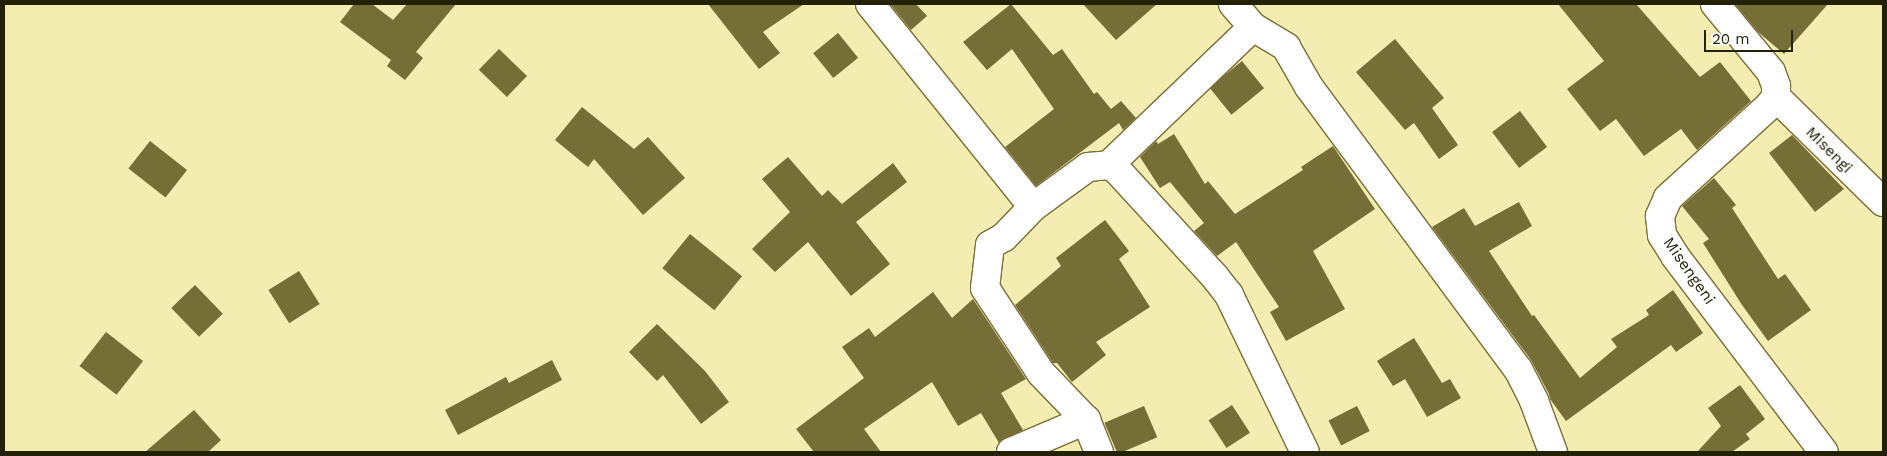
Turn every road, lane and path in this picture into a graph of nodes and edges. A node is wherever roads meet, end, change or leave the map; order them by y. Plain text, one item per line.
1 (870, 4) edge
2 (1234, 4) edge
3 (1715, 4) edge
4 (1253, 27) junction
5 (1776, 97) junction
6 (1108, 165) junction
7 (1883, 202) edge
8 (1033, 206) junction
9 (1086, 420) junction
10 (1011, 452) edge
11 (1100, 452) edge
12 (1305, 452) edge
13 (1553, 452) edge
14 (1824, 452) edge

1 - 8 street
2 - 4 street
3 - 5 street
4 - 6 street
4 - 13 street
5 - 7 street, Misengi
5 - 14 street, Misengeni
6 - 8 street
6 - 12 street
8 - 9 street
9 - 10 street
9 - 11 street

